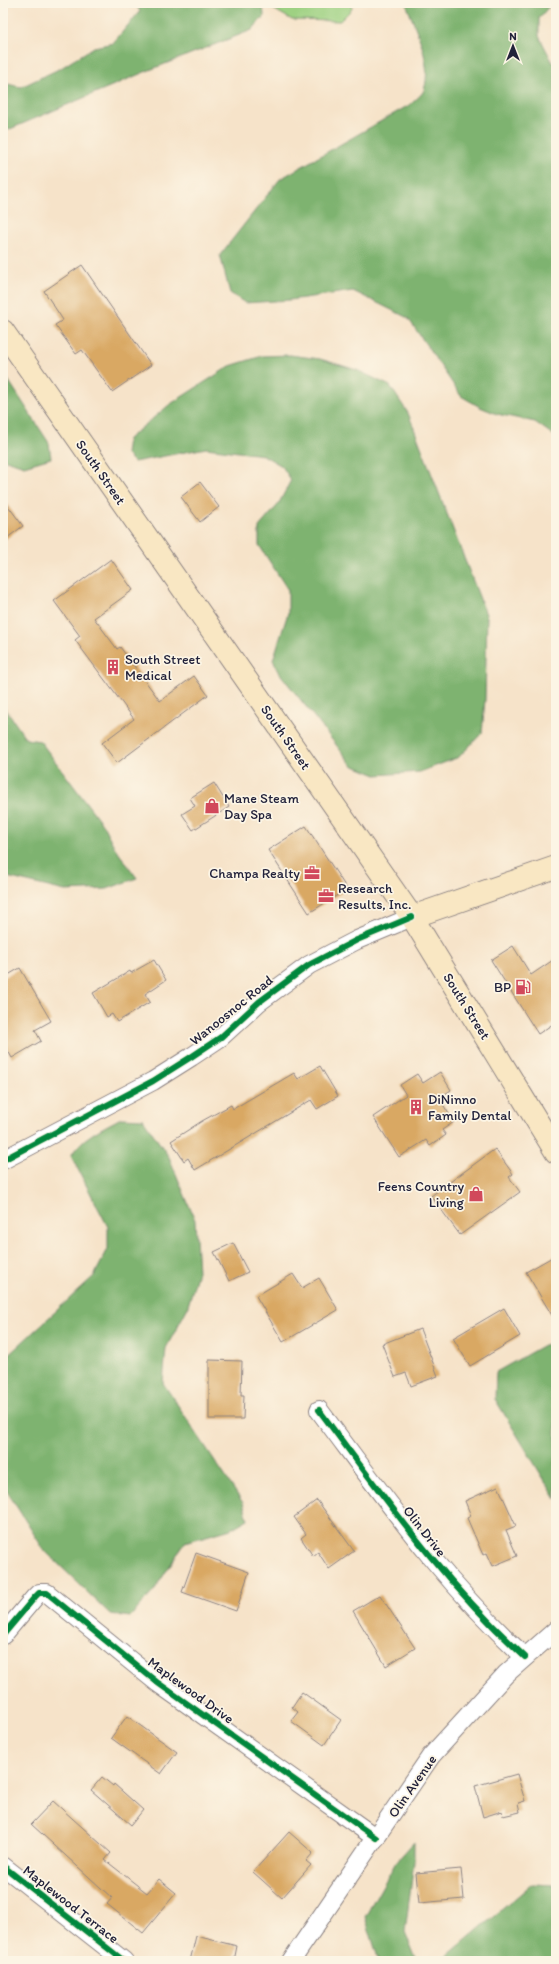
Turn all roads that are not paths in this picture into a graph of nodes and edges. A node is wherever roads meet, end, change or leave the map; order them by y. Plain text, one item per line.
1 (3, 331) edge
2 (556, 867) edge
3 (412, 917) junction
4 (556, 1152) edge
5 (3, 1160) edge
6 (319, 1410) dead end
7 (556, 1630) edge
8 (3, 1635) edge
9 (525, 1656) junction
10 (376, 1838) junction
11 (3, 1866) edge
12 (124, 1961) edge
13 (291, 1961) edge

1 - 3 main road, South Street
2 - 3 main road, Wanoosnoc Road
3 - 4 main road, South Street
3 - 5 street, Wanoosnoc Road
6 - 9 street, Olin Drive
7 - 9 street, Olin Avenue
8 - 10 street, Maplewood Drive
9 - 10 street, Olin Avenue
10 - 13 street, Olin Avenue
11 - 12 street, Maplewood Terrace

